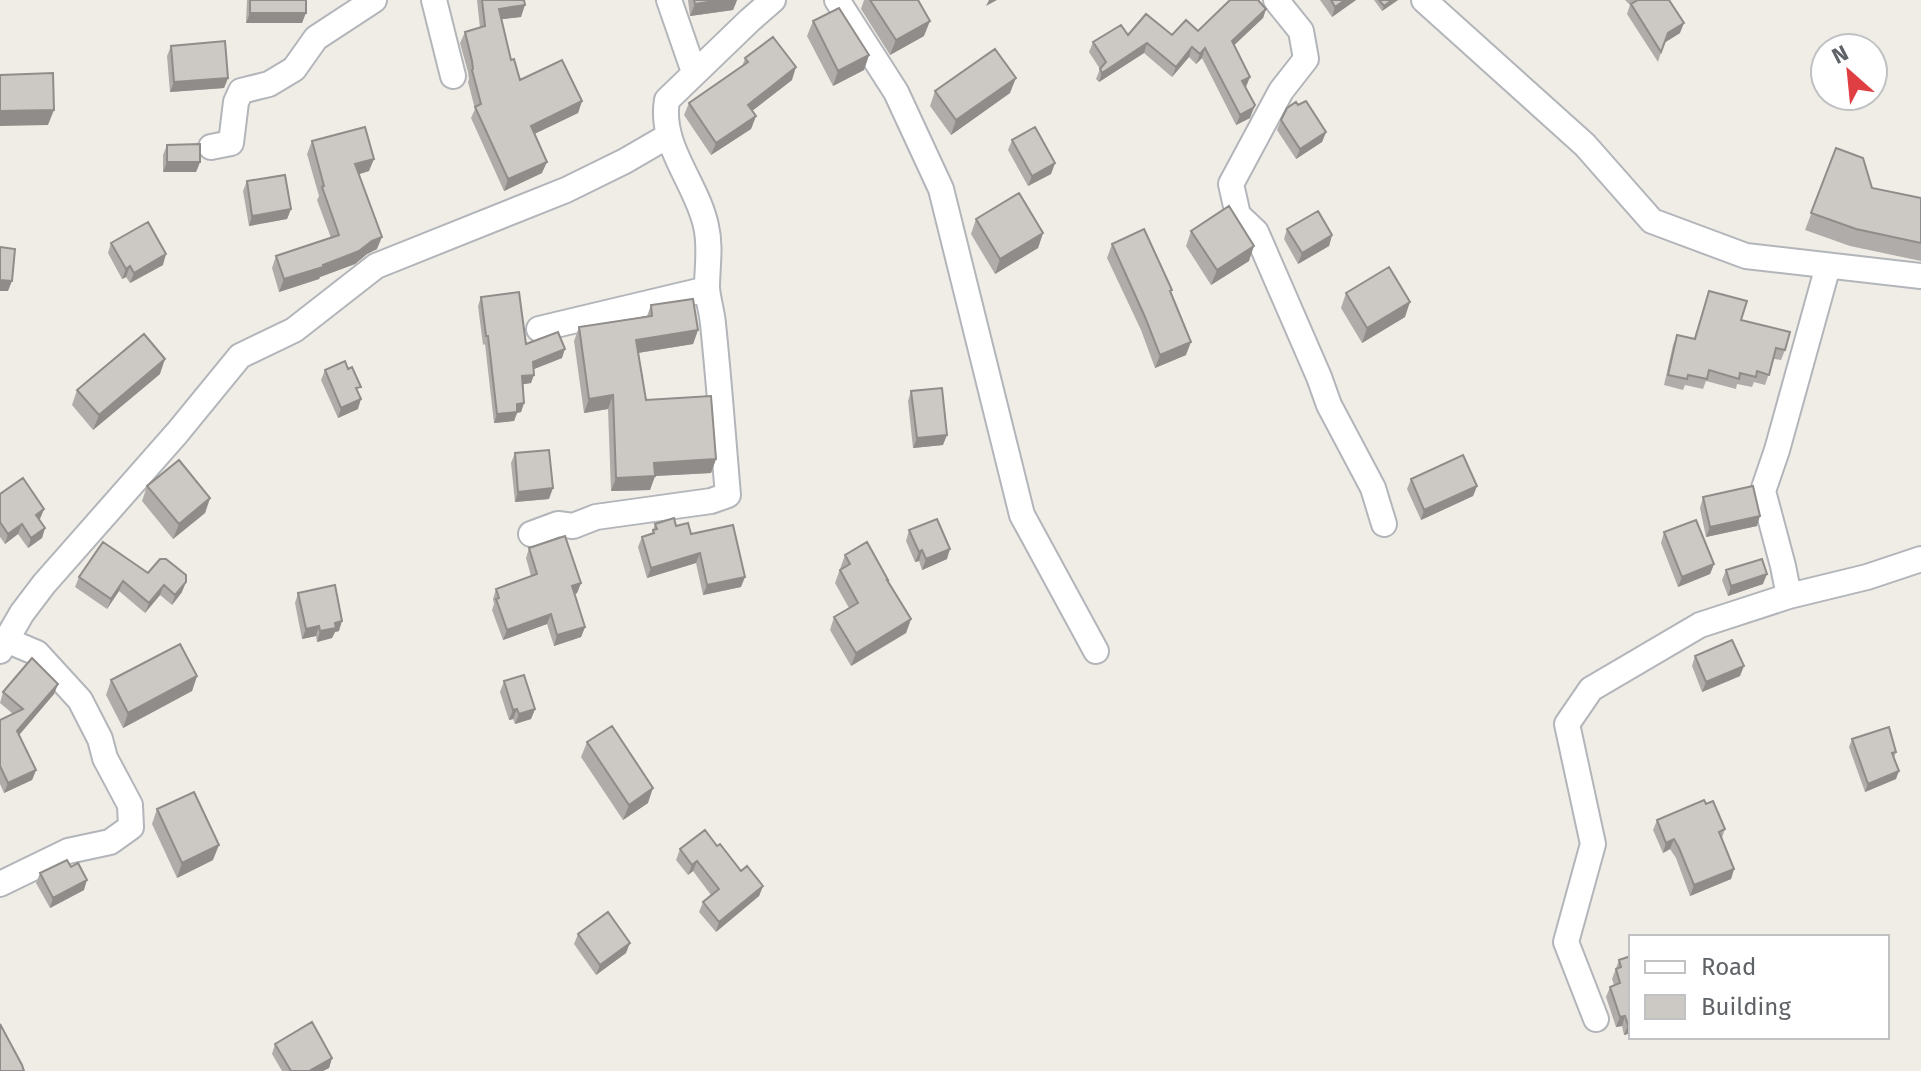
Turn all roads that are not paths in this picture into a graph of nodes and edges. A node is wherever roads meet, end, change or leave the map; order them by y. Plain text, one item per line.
1 (374, 0) edge
2 (434, 0) edge
3 (669, 0) edge
4 (773, 0) edge
5 (837, 0) edge
6 (1276, 0) edge
7 (1424, 0) edge
8 (694, 72) junction
9 (453, 76) dead end
10 (668, 136) junction
11 (211, 147) dead end
12 (1828, 266) junction
13 (1921, 276) edge
14 (707, 289) junction
15 (539, 329) dead end
16 (1384, 524) dead end
17 (531, 534) dead end
18 (1921, 559) edge
19 (1789, 596) junction
20 (3, 646) edge
21 (1096, 651) dead end
22 (0, 884) edge
23 (1596, 1019) dead end

1 - 11 street
2 - 9 street
3 - 8 street
4 - 8 street
5 - 21 street
6 - 16 street
7 - 12 street
8 - 10 street
10 - 14 street
10 - 20 street
12 - 13 street
12 - 19 street
14 - 15 street
14 - 17 street
18 - 19 street
19 - 23 street
20 - 22 street

